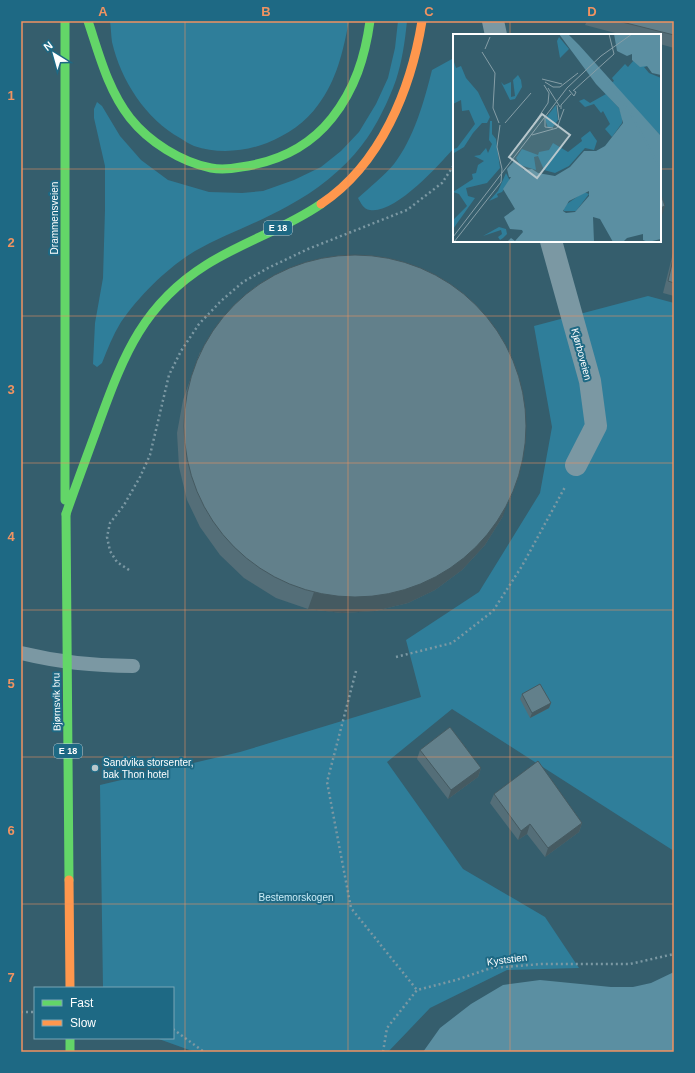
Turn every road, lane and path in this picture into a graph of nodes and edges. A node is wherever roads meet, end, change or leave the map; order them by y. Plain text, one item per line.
1 (65, 21) edge
2 (88, 21) edge
3 (370, 21) edge
4 (422, 21) edge
5 (493, 21) edge
6 (496, 34) edge
7 (453, 166) edge
8 (551, 242) edge
9 (65, 416) joint
10 (576, 465) joint
11 (66, 514) junction
12 (129, 570) dead end
13 (21, 653) edge
14 (396, 657) dead end
15 (133, 666) dead end
16 (356, 670) dead end
17 (674, 954) edge
18 (70, 987) edge
19 (417, 990) junction
20 (21, 1012) edge
21 (34, 1012) edge
22 (174, 1030) edge
23 (70, 1039) edge
24 (70, 1052) edge
25 (204, 1052) edge
26 (383, 1052) edge

1 - 9 highway, Drammensveien / E 18
2 - 3 highway
4 - 11 highway, E 18
5 - 6 street
7 - 12 path
8 - 10 street, Kjørboveien
9 - 11 highway, Bjørnsvik bru / E 18
10 - 14 path
11 - 18 highway, Bjørnsvik bru / E 18, bridge
13 - 15 lane
16 - 19 path
17 - 19 path, Kyststien
19 - 26 path
20 - 21 path
22 - 25 path
23 - 24 highway

